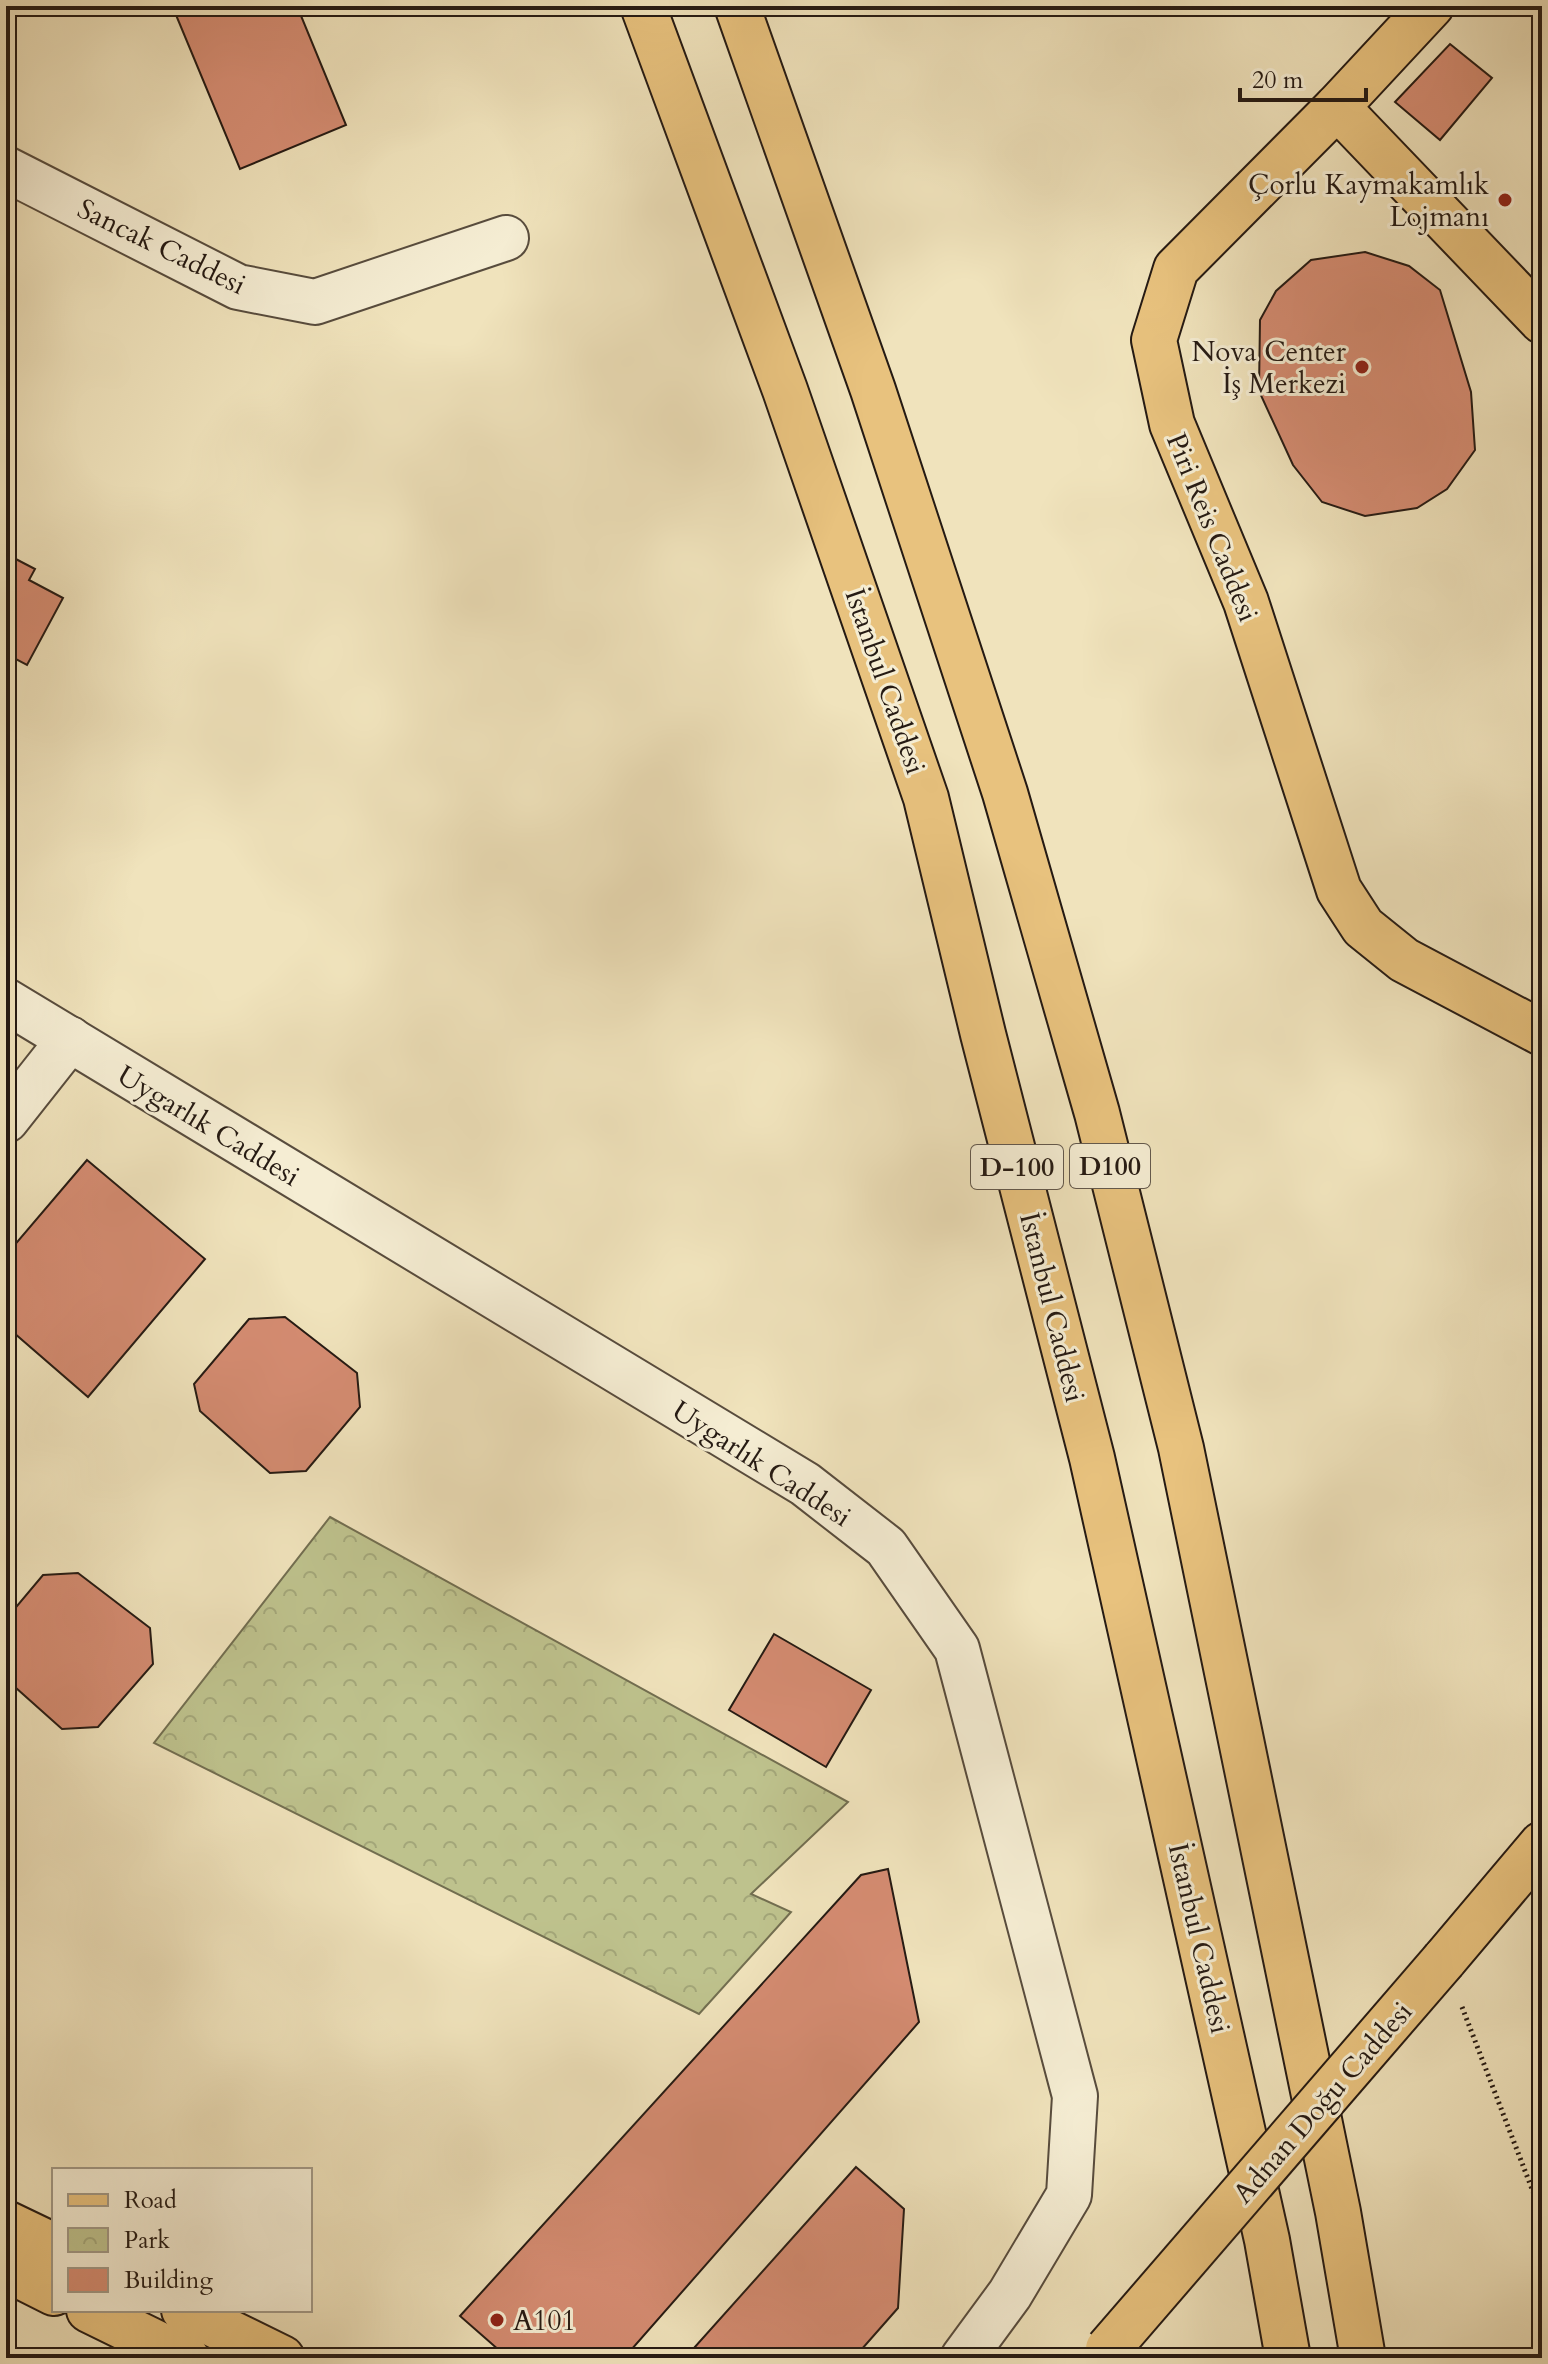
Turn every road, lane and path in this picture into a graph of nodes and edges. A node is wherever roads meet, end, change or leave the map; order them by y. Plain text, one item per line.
1 (643, 6) edge
2 (737, 6) edge
3 (1431, 6) edge
4 (1337, 107) junction
5 (6, 169) edge
6 (506, 238) dead end
7 (1542, 321) edge
8 (6, 1001) edge
9 (1542, 1033) edge
10 (70, 1039) junction
11 (6, 1120) edge
12 (1542, 1844) edge
13 (1444, 1960) junction
14 (1542, 2215) edge
15 (6, 2223) edge
16 (52, 2245) edge
17 (9, 2277) edge
18 (52, 2292) edge
19 (93, 2312) edge
20 (188, 2312) edge
21 (1104, 2354) edge
22 (187, 2358) edge
23 (282, 2358) edge
24 (963, 2358) edge
25 (1288, 2358) edge
26 (1363, 2358) edge

1 - 25 main road, İstanbul Caddesi / D-100
2 - 26 main road, D100
3 - 4 main road, Piri Reis Caddesi
4 - 7 main road
4 - 9 main road, Piri Reis Caddesi
5 - 6 street, Sancak Caddesi
8 - 10 street, Uygarlık Caddesi
10 - 11 street
10 - 24 street, Uygarlık Caddesi
12 - 13 main road, Adnan Doğu Caddesi
13 - 14 path
13 - 21 main road, Adnan Doğu Caddesi, bridge
15 - 16 main road
17 - 18 main road
19 - 22 main road
20 - 23 main road

